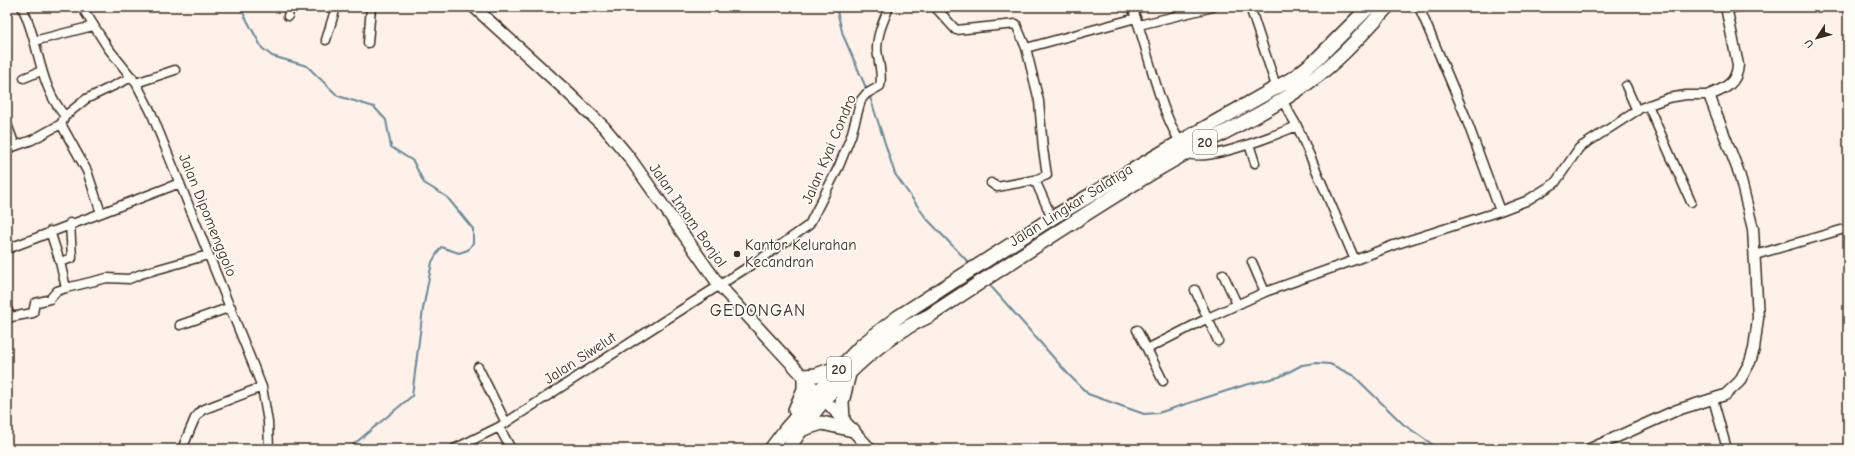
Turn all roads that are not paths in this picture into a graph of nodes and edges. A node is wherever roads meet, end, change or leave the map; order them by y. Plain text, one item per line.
1 (22, 7) edge
2 (82, 7) edge
3 (290, 7) edge
4 (336, 7) edge
5 (371, 7) edge
6 (474, 7) edge
7 (889, 7) edge
8 (935, 7) edge
9 (1132, 7) edge
10 (1213, 7) edge
11 (1250, 7) edge
12 (1369, 7) edge
13 (1387, 7) edge
14 (1420, 7) edge
15 (1738, 7) edge
16 (1727, 8) edge
17 (288, 16) dead end
18 (1138, 22) junction
19 (93, 26) junction
20 (326, 40) dead end
21 (34, 41) junction
22 (368, 44) dead end
23 (1026, 48) junction
24 (175, 70) dead end
25 (41, 71) junction
26 (24, 78) dead end
27 (134, 80) junction
28 (1626, 86) dead end
29 (1280, 94) junction
30 (1709, 94) junction
31 (1648, 105) junction
32 (1636, 111) junction
33 (65, 116) junction
34 (7, 124) edge
35 (62, 124) junction
36 (1297, 126) junction
37 (1249, 144) junction
38 (1183, 147) junction
39 (11, 148) edge
40 (1255, 163) dead end
41 (1035, 180) junction
42 (180, 183) junction
43 (991, 183) dead end
44 (1691, 202) dead end
45 (1500, 211) junction
46 (101, 213) junction
47 (1052, 218) junction
48 (70, 223) junction
49 (1848, 228) edge
50 (50, 231) junction
51 (7, 249) edge
52 (208, 255) junction
53 (1755, 255) junction
54 (1355, 260) junction
55 (60, 262) junction
56 (1252, 262) dead end
57 (1223, 274) dead end
58 (719, 285) junction
59 (66, 288) junction
60 (1195, 290) dead end
61 (1265, 292) junction
62 (1237, 304) junction
63 (231, 307) junction
64 (7, 309) edge
65 (1208, 318) junction
66 (180, 325) dead end
67 (1137, 330) dead end
68 (1218, 341) dead end
69 (1147, 350) junction
70 (478, 367) dead end
71 (846, 370) junction
72 (804, 376) junction
73 (1163, 381) dead end
74 (262, 387) junction
75 (821, 395) junction
76 (1713, 399) junction
77 (843, 420) junction
78 (502, 425) junction
79 (786, 429) junction
80 (800, 430) junction
81 (853, 430) junction
82 (182, 449) edge
83 (269, 449) edge
84 (454, 449) edge
85 (511, 449) edge
86 (771, 449) edge
87 (788, 449) edge
88 (870, 449) edge
89 (1590, 449) edge
90 (1727, 449) edge

1 - 21 street
2 - 19 street, Jalan Dipomenggolo
3 - 17 street
4 - 20 street
5 - 22 street
6 - 58 main road, Jalan Imam Bonjol
7 - 58 street, Jalan Kyai Condro
8 - 23 street
9 - 18 street
10 - 18 street
11 - 29 street
12 - 29 highway, Jalan Lingkar Salatiga / 20
13 - 29 highway, Jalan Lingkar Salatiga / 20
14 - 45 street
15 - 16 street
16 - 30 street
18 - 23 street
18 - 38 street
19 - 21 street
19 - 27 street, Jalan Dipomenggolo
21 - 25 street
23 - 41 street
24 - 27 street
25 - 26 street
25 - 33 street
27 - 33 street
27 - 42 street, Jalan Dipomenggolo
28 - 32 street
29 - 36 street
29 - 38 highway, Jalan Lingkar Salatiga / 20
30 - 31 street
30 - 53 street
31 - 32 street
31 - 44 street
32 - 45 street
33 - 35 street
34 - 39 street
35 - 39 street
35 - 46 street
36 - 37 street
36 - 54 street
37 - 38 street
37 - 40 street
38 - 47 highway, Jalan Lingkar Salatiga / 20
38 - 71 highway, Jalan Lingkar Salatiga / 20
41 - 43 street
41 - 47 street
42 - 46 street
42 - 52 street, Jalan Dipomenggolo
45 - 54 street
46 - 48 street
47 - 71 highway, Jalan Lingkar Salatiga / 20
48 - 50 street
48 - 55 street
49 - 53 street
50 - 51 street
50 - 55 street
52 - 59 street
52 - 63 street, Jalan Dipomenggolo
53 - 76 street
54 - 61 street
55 - 59 street
56 - 61 street
57 - 62 street
58 - 72 main road, Jalan Imam Bonjol
58 - 78 street, Jalan Siwelut
59 - 64 street
60 - 65 street
61 - 62 street
62 - 65 street
63 - 66 street
63 - 74 street, Jalan Dipomenggolo
65 - 68 street
65 - 69 street
67 - 69 street
69 - 73 street
70 - 78 street
71 - 72 highway
71 - 75 highway, Jalan Lingkar Salatiga / 20
71 - 77 highway
72 - 75 main road, Jalan Imam Bonjol
72 - 79 highway
74 - 82 street
74 - 83 street, Jalan Dipomenggolo
75 - 77 main road, Jalan Imam Bonjol
75 - 79 highway, Jalan Lingkar Salatiga / 20
75 - 80 highway, Jalan Lingkar Salatiga / 20
76 - 89 street
76 - 90 street
77 - 81 main road, Jalan Imam Bonjol
78 - 84 street, Jalan Siwelut
78 - 85 street
79 - 86 highway, Jalan Lingkar Salatiga / 20
80 - 81 highway
80 - 87 highway, Jalan Lingkar Salatiga / 20
81 - 88 main road, Jalan Imam Bonjol

